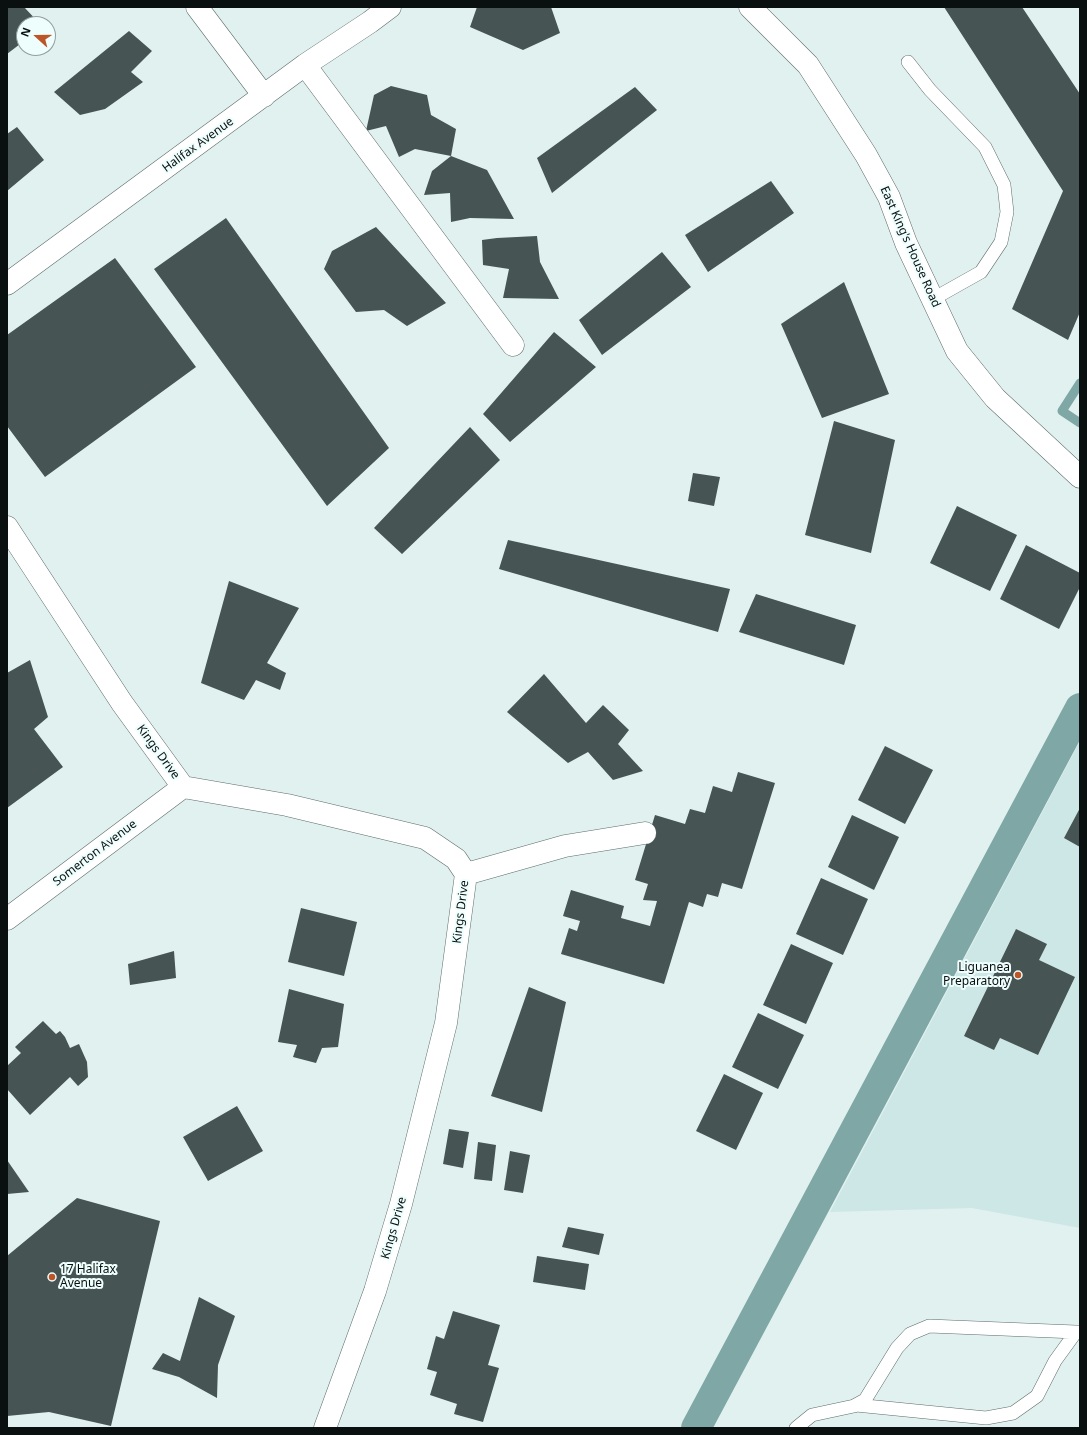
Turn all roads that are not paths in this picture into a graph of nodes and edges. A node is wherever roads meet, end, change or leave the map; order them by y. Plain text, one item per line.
1 (197, 7) edge
2 (390, 7) edge
3 (750, 7) edge
4 (908, 62) dead end
5 (305, 65) junction
6 (264, 96) junction
7 (7, 284) edge
8 (933, 299) junction
9 (513, 345) dead end
10 (1080, 477) edge
11 (7, 527) edge
12 (184, 787) junction
13 (645, 832) dead end
14 (466, 874) junction
15 (7, 919) edge
16 (1078, 1332) edge
17 (856, 1405) junction
18 (325, 1428) edge
19 (796, 1428) edge

1 - 6 street
2 - 5 street, Halifax Avenue
3 - 8 street, East King's House Road
4 - 8 lane
5 - 6 street, Halifax Avenue
5 - 9 street
6 - 7 street, Halifax Avenue
8 - 10 street, East King's House Road
11 - 12 street, Kings Drive
12 - 14 street, Kings Drive
12 - 15 street, Somerton Avenue
13 - 14 street
14 - 18 street, Kings Drive
16 - 17 lane
16 - 17 lane
17 - 19 lane

